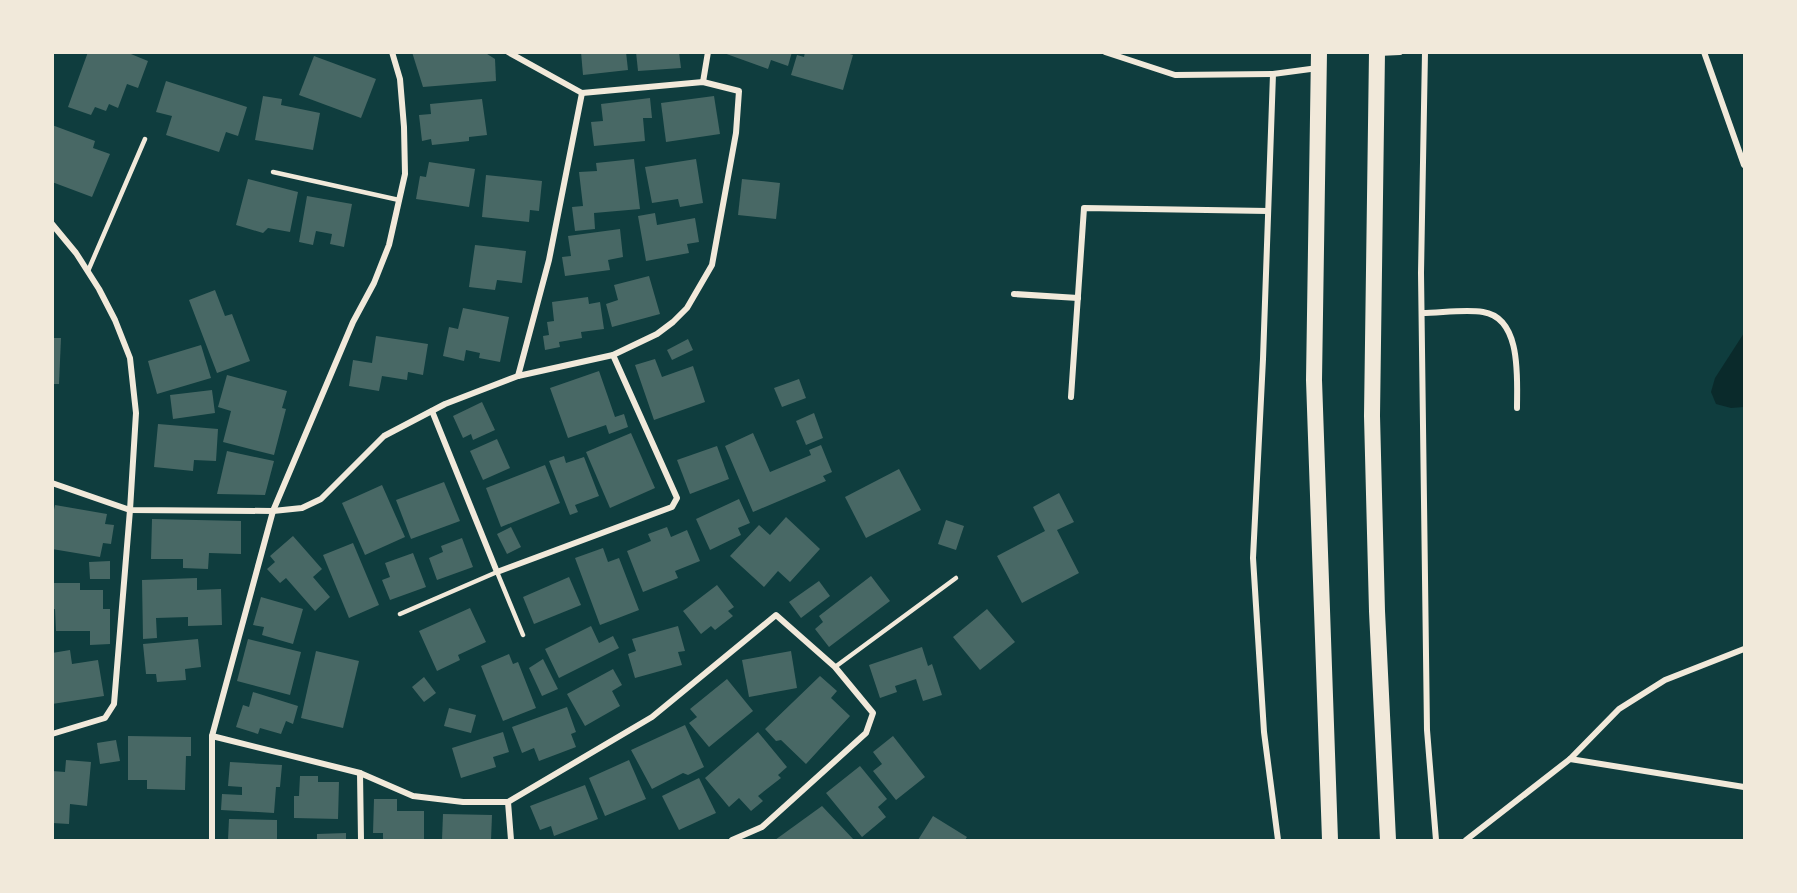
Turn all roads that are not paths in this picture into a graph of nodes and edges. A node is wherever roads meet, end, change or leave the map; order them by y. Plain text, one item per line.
1 (392, 52) edge
2 (508, 52) edge
3 (708, 52) edge
4 (1105, 52) edge
5 (1400, 52) edge
6 (1425, 52) edge
7 (1704, 52) edge
8 (1377, 53) edge
9 (1319, 60) edge
10 (1273, 74) junction
11 (703, 82) junction
12 (582, 93) junction
13 (145, 139) dead end
14 (1744, 165) edge
15 (273, 172) dead end
16 (399, 200) junction
17 (1268, 211) junction
18 (52, 224) edge
19 (88, 271) junction
20 (1014, 294) dead end
21 (1078, 298) junction
22 (1422, 313) junction
23 (613, 355) junction
24 (518, 376) junction
25 (1071, 398) dead end
26 (1517, 408) dead end
27 (432, 411) junction
28 (52, 483) edge
29 (130, 510) junction
30 (273, 511) junction
31 (498, 572) junction
32 (956, 578) dead end
33 (400, 614) dead end
34 (523, 635) dead end
35 (1744, 649) edge
36 (835, 667) junction
37 (52, 734) edge
38 (212, 736) junction
39 (1570, 759) junction
40 (360, 773) junction
41 (1744, 787) edge
42 (508, 802) junction
43 (212, 840) edge
44 (361, 840) edge
45 (511, 840) edge
46 (732, 840) edge
47 (1278, 840) edge
48 (1330, 840) edge
49 (1388, 840) edge
50 (1436, 840) edge
51 (1466, 840) edge

1 - 16 street
2 - 12 street
3 - 11 street
4 - 10 street
5 - 8 street
6 - 22 street
7 - 14 street
8 - 49 highway
9 - 10 street
9 - 48 highway
10 - 17 street
11 - 12 street
11 - 23 street
12 - 24 street
13 - 19 lane
15 - 16 lane
16 - 30 street
17 - 21 street
17 - 47 street
18 - 19 street
19 - 29 street
20 - 21 street
21 - 25 street
22 - 26 street
22 - 50 street
23 - 24 street
23 - 31 street
24 - 27 street
27 - 30 street
27 - 31 street
28 - 29 street
29 - 30 street
29 - 37 street
30 - 38 street
31 - 33 lane
31 - 34 lane
32 - 36 lane
35 - 39 street
36 - 42 street
36 - 46 street
38 - 40 street
38 - 43 street
39 - 41 street
39 - 51 street
40 - 42 street
40 - 44 street
42 - 45 street

